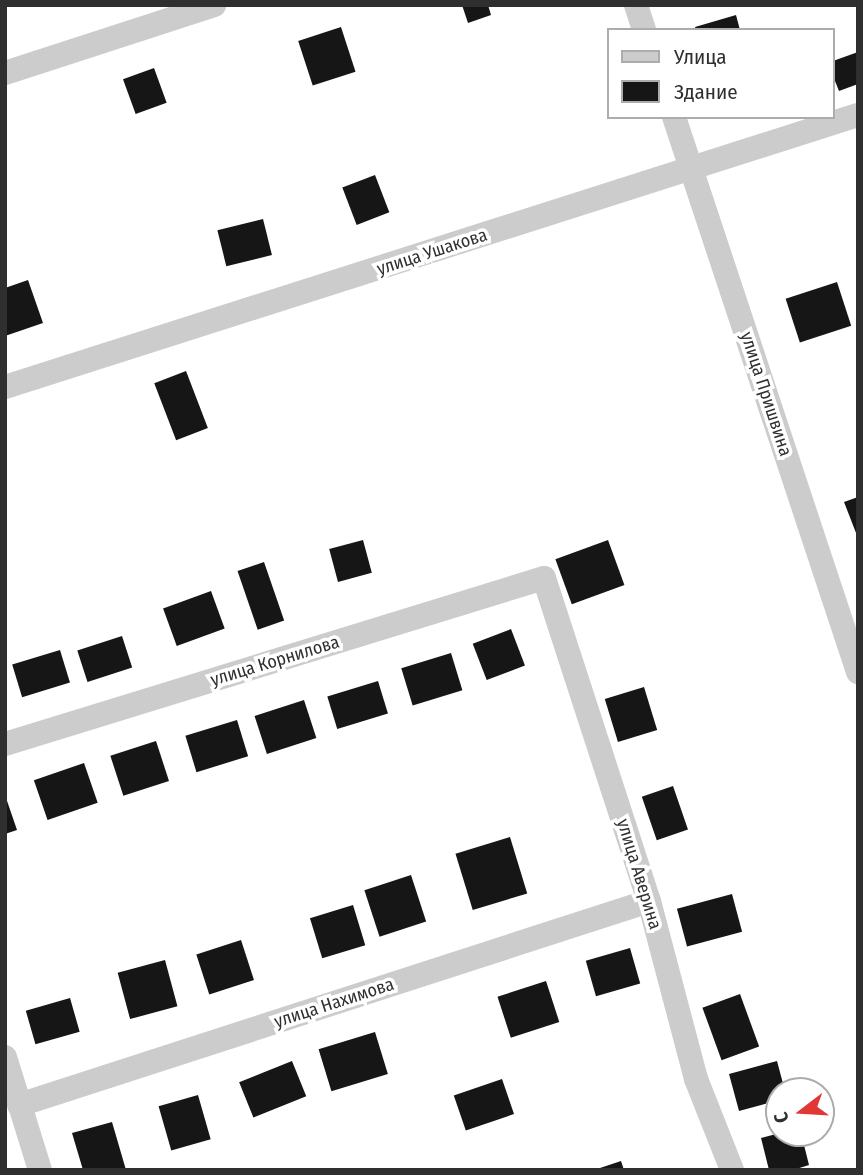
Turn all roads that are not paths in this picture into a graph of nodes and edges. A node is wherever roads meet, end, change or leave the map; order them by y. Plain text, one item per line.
1 (214, 5) edge
2 (636, 5) edge
3 (643, 28) edge
4 (5, 73) edge
5 (858, 115) edge
6 (675, 119) edge
7 (691, 169) junction
8 (5, 387) edge
9 (544, 578) joint
10 (858, 672) edge
11 (5, 744) edge
12 (649, 901) junction
13 (5, 1057) edge
14 (19, 1105) junction
15 (40, 1170) edge
16 (732, 1170) edge

1 - 4 street
2 - 3 street
5 - 7 street, улица Ушакова
6 - 7 street, улица Пришвина
7 - 8 street, улица Ушакова
7 - 10 street, улица Пришвина
9 - 11 street, улица Корнилова
9 - 12 street, улица Аверина
12 - 14 street, улица Нахимова
12 - 16 street, улица Аверина
13 - 14 street
14 - 15 street

